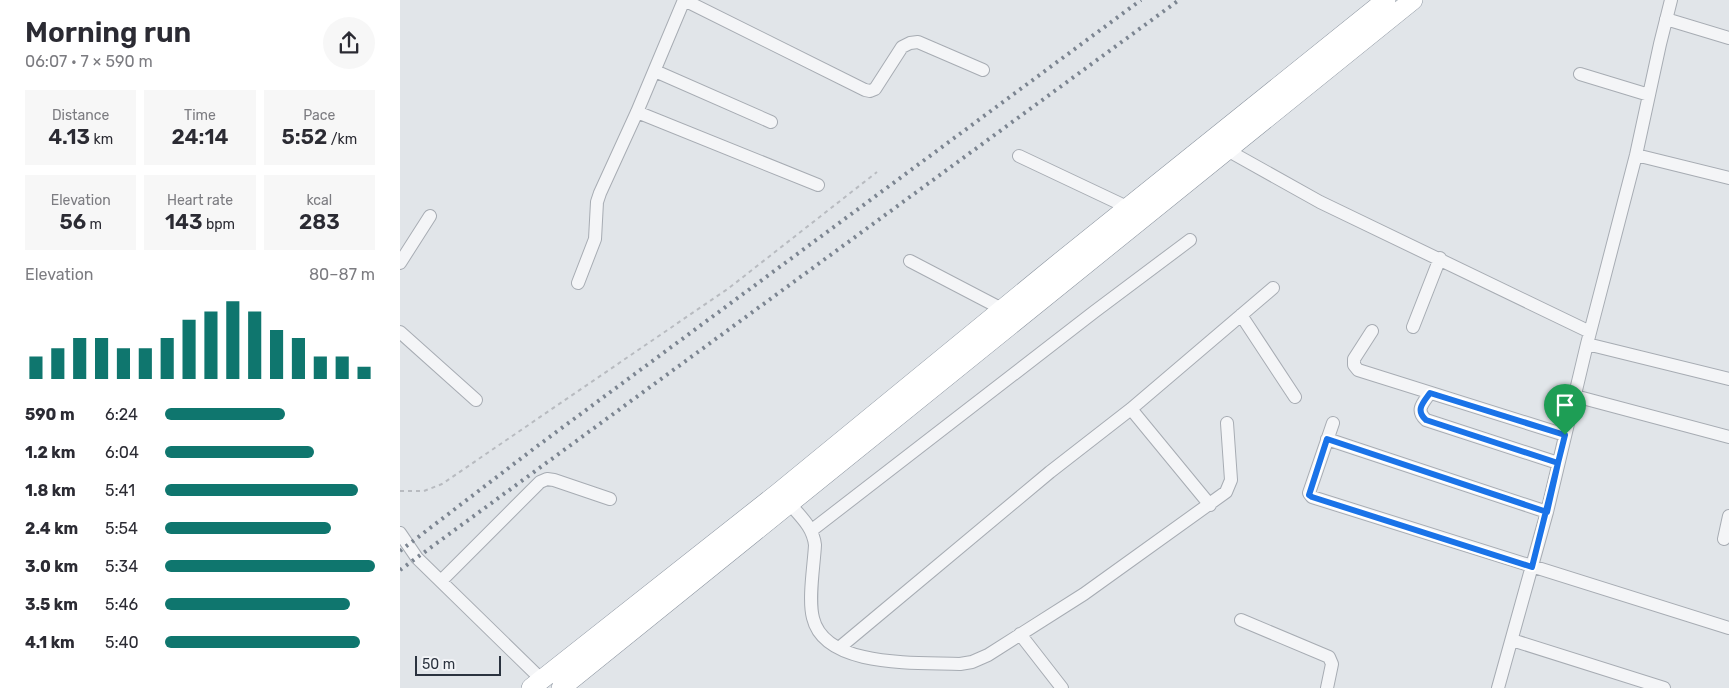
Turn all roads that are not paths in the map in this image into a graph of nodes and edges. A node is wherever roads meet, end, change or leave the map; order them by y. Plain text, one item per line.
1 (684, 0) edge
2 (1386, 0) edge
3 (1413, 0) edge
4 (1671, 0) edge
5 (1666, 19) junction
6 (1729, 38) edge
7 (983, 70) dead end
8 (655, 71) junction
9 (1580, 74) dead end
10 (1649, 96) junction
11 (637, 112) junction
12 (772, 122) dead end
13 (1227, 150) junction
14 (1636, 155) junction
15 (1019, 156) dead end
16 (1729, 178) edge
17 (818, 186) dead end
18 (1128, 208) junction
19 (430, 216) dead end
20 (1190, 240) dead end
21 (1440, 258) junction
22 (910, 261) dead end
23 (400, 263) edge
24 (578, 283) dead end
25 (1273, 288) dead end
26 (1002, 309) junction
27 (1241, 315) junction
28 (1413, 327) dead end
29 (1372, 330) dead end
30 (402, 337) edge
31 (1589, 338) junction
32 (1729, 380) edge
33 (1430, 393) junction
34 (1575, 396) junction
35 (1295, 397) dead end
36 (476, 400) dead end
37 (1131, 409) junction
38 (1227, 423) dead end
39 (1333, 423) dead end
40 (1565, 435) junction
41 (1729, 437) edge
42 (1327, 439) junction
43 (1558, 463) junction
44 (610, 500) dead end
45 (789, 503) junction
46 (1210, 505) junction
47 (1547, 512) junction
48 (1729, 516) edge
49 (812, 530) junction
50 (400, 533) edge
51 (1724, 539) dead end
52 (1532, 567) junction
53 (440, 581) junction
54 (1241, 620) dead end
55 (1729, 628) edge
56 (1020, 634) junction
57 (1512, 640) junction
58 (839, 648) junction
59 (536, 684) edge
60 (561, 688) edge
61 (1062, 688) edge
62 (1328, 688) edge
63 (1498, 688) edge
64 (1664, 688) edge

1 - 7 street
1 - 8 street
2 - 18 highway
3 - 13 highway
4 - 5 street
5 - 6 street
5 - 10 street
8 - 11 street
8 - 12 street
9 - 10 street
10 - 14 street
11 - 17 street
11 - 24 street
13 - 21 street
13 - 45 highway
14 - 16 street
14 - 31 street
15 - 18 street
18 - 26 highway
19 - 23 street
20 - 49 street
21 - 28 street
21 - 31 street
22 - 26 street
25 - 27 street
26 - 59 highway
27 - 35 street
27 - 37 street
29 - 33 street
30 - 36 street
31 - 32 street
31 - 34 street
33 - 40 street
33 - 43 street
34 - 40 street
34 - 41 street
37 - 46 street
37 - 58 street
38 - 46 street
39 - 42 street
40 - 43 street
42 - 47 street
42 - 52 street
43 - 47 street
44 - 53 street
45 - 49 street
45 - 60 highway
46 - 56 street
47 - 52 street
48 - 51 street
49 - 58 street
50 - 53 street
52 - 55 street
52 - 57 street
53 - 59 street
54 - 62 street
56 - 58 street
56 - 61 street
57 - 63 street
57 - 64 street

